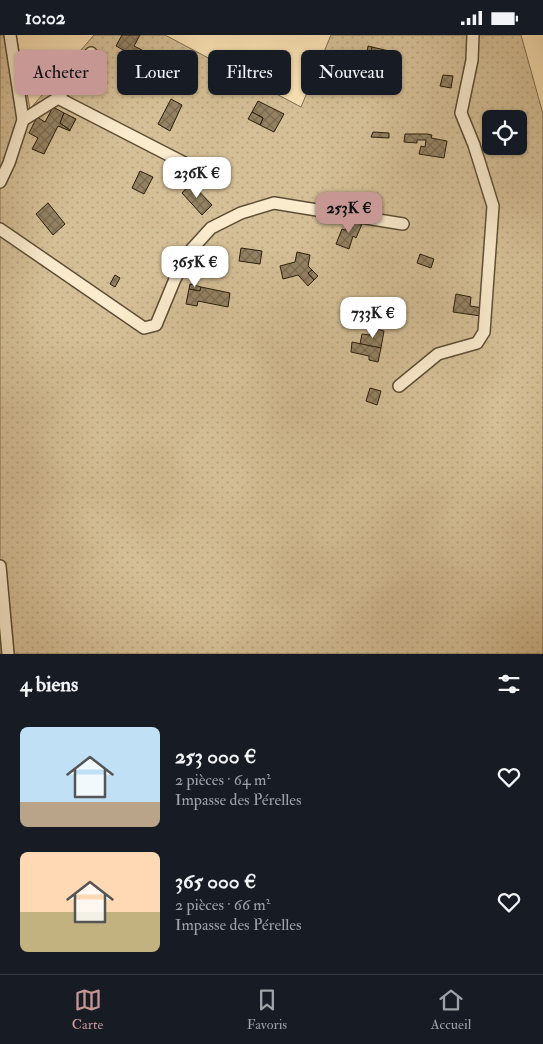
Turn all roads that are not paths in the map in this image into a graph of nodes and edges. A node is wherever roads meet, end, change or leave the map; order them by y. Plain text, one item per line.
1 (10, 35) edge
2 (473, 35) edge
3 (60, 95) edge
4 (58, 98) junction
5 (23, 120) junction
6 (196, 169) dead end
7 (0, 182) edge
8 (403, 224) dead end
9 (0, 229) edge
10 (399, 386) dead end
11 (0, 566) edge
12 (8, 654) edge

1 - 5 street
2 - 10 street
3 - 4 street
4 - 5 street
4 - 6 street
5 - 7 street
8 - 9 street
11 - 12 street

